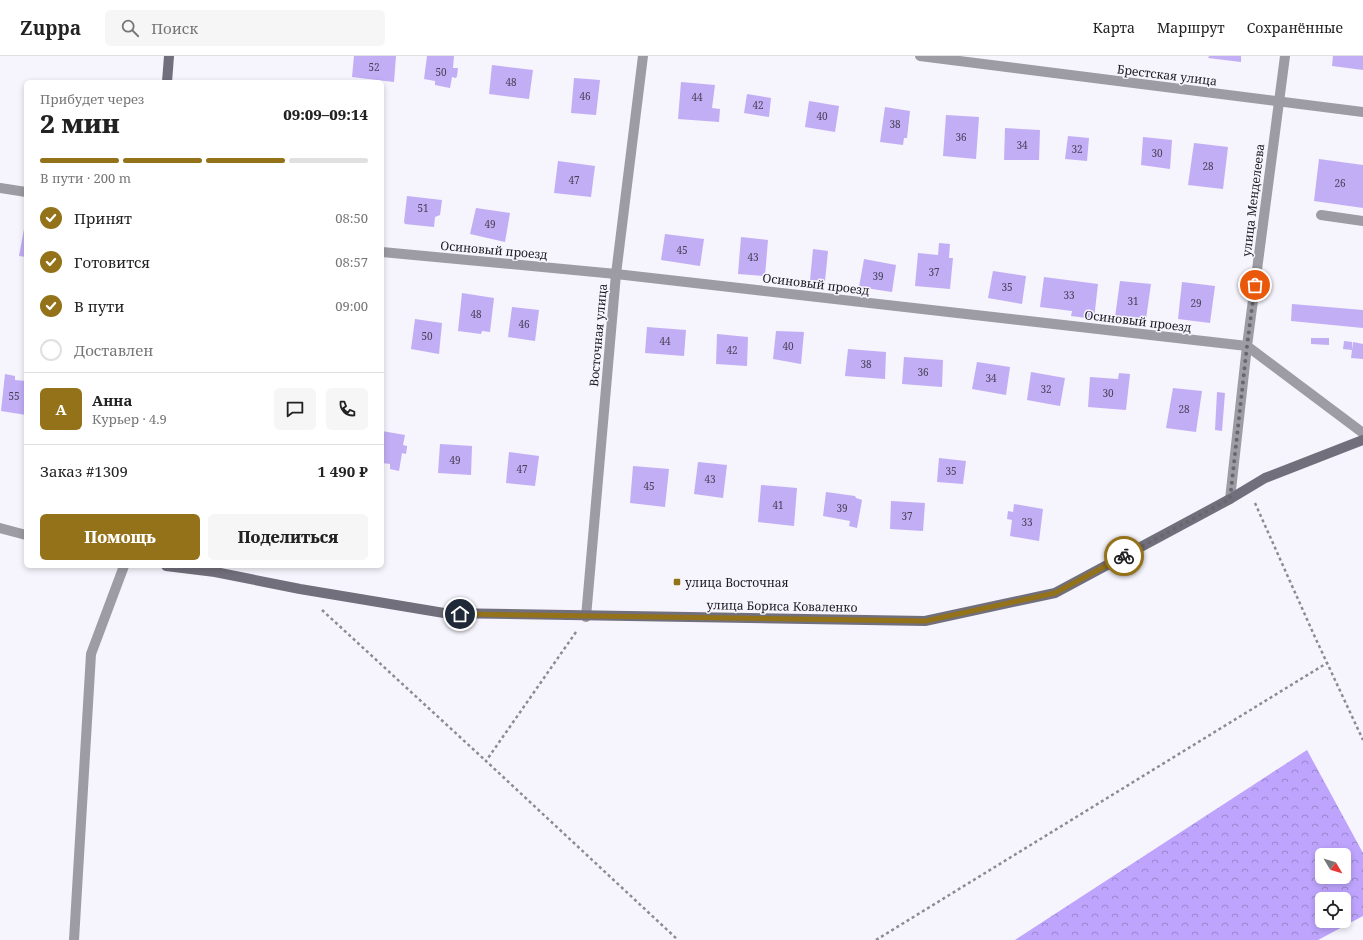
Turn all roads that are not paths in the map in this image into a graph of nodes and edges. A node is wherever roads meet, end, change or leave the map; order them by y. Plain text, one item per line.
1 (169, 56) edge
2 (643, 56) edge
3 (920, 56) edge
4 (1285, 56) edge
5 (167, 80) edge
6 (1279, 102) junction
7 (1363, 112) edge
8 (0, 188) edge
9 (24, 192) edge
10 (1321, 215) dead end
11 (1363, 221) edge
12 (384, 252) edge
13 (616, 274) junction
14 (1247, 346) junction
15 (1363, 433) edge
16 (1363, 440) edge
17 (1230, 499) junction
18 (0, 528) edge
19 (24, 534) edge
20 (123, 568) edge
21 (182, 568) edge
22 (586, 617) junction
23 (74, 940) edge

1 - 5 street
2 - 13 street, Восточная улица
3 - 6 street, Брестская улица
4 - 6 street, улица Менделеева
6 - 7 street, Брестская улица
6 - 14 street, улица Менделеева
8 - 9 street
10 - 11 street
12 - 13 street, Осиновый проезд
13 - 14 street, Осиновый проезд
13 - 22 street, Восточная улица
14 - 15 street
14 - 17 street, улица Менделеева
16 - 17 street, улица Бориса Коваленко
17 - 22 street, улица Бориса Коваленко
18 - 19 street
20 - 23 street
21 - 22 street, улица Бориса Коваленко

